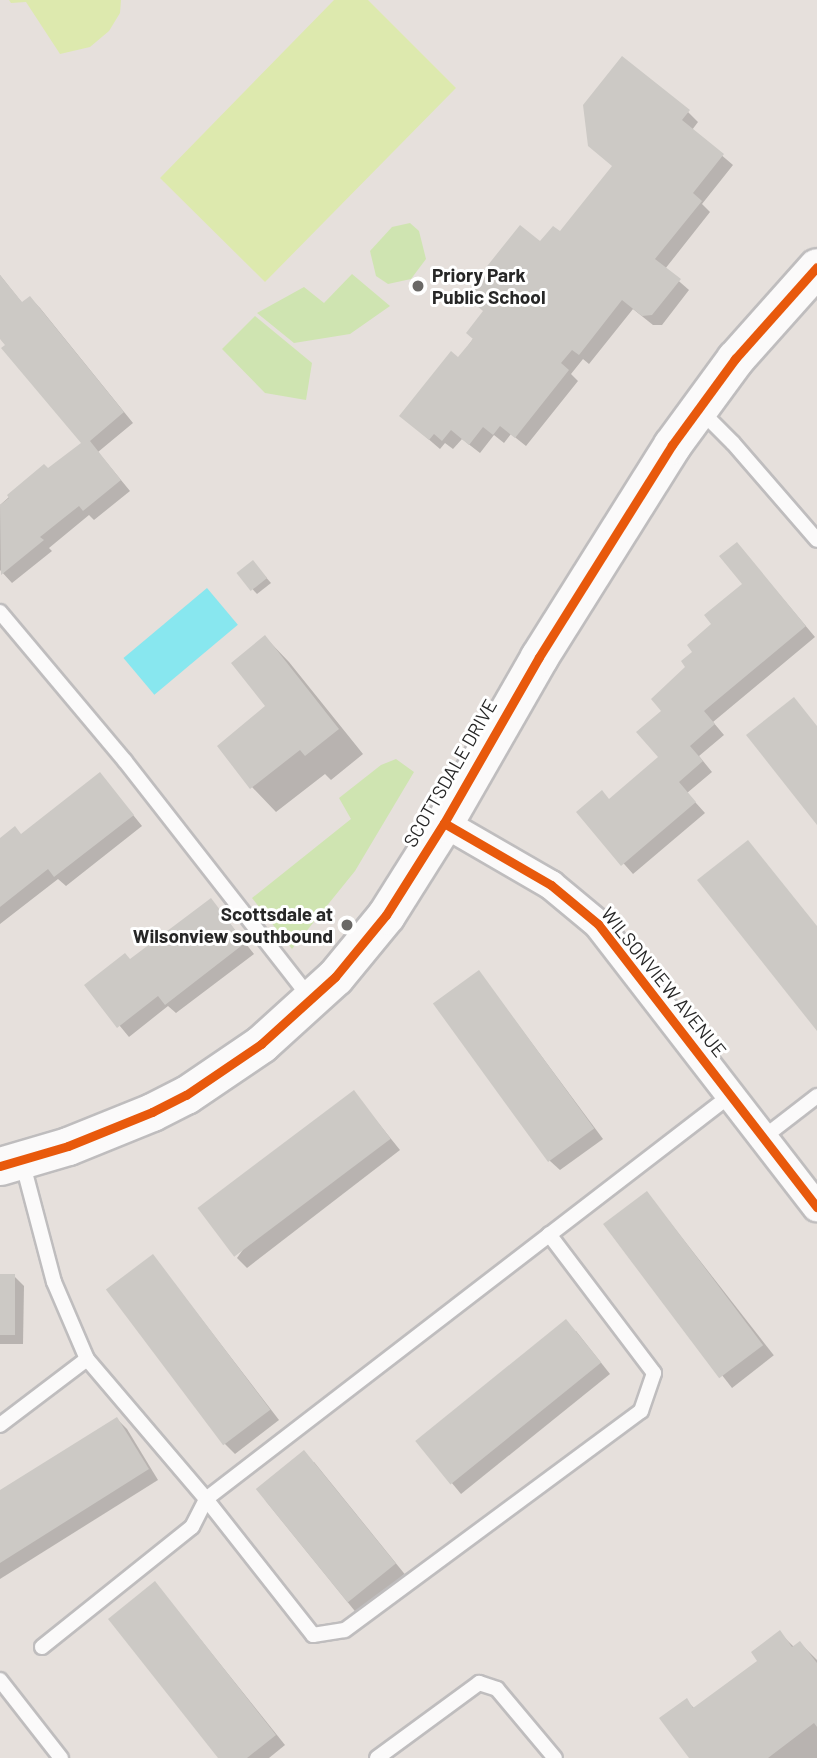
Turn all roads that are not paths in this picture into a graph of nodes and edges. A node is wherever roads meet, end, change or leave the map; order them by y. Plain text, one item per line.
1 (817, 267) edge
2 (698, 408) junction
3 (817, 540) edge
4 (0, 612) edge
5 (444, 823) junction
6 (312, 1000) junction
7 (732, 1094) junction
8 (817, 1096) edge
9 (764, 1137) junction
10 (11, 1163) edge
11 (817, 1207) edge
12 (549, 1234) junction
13 (87, 1359) junction
14 (0, 1424) edge
15 (206, 1499) junction
16 (42, 1647) dead end
17 (0, 1680) edge
18 (61, 1758) edge
19 (377, 1758) edge
20 (555, 1758) edge

1 - 2 street, SCOTTSDALE DRIVE
2 - 3 lane
2 - 5 street, SCOTTSDALE DRIVE
4 - 6 lane
5 - 6 street, SCOTTSDALE DRIVE
5 - 7 street, WILSONVIEW AVENUE
6 - 10 street, SCOTTSDALE DRIVE
7 - 9 street, WILSONVIEW AVENUE
7 - 12 lane
8 - 9 lane
9 - 11 street, WILSONVIEW AVENUE
10 - 13 lane
12 - 15 lane
12 - 15 lane
13 - 14 lane
13 - 15 lane
15 - 16 lane
17 - 18 lane
19 - 20 lane

